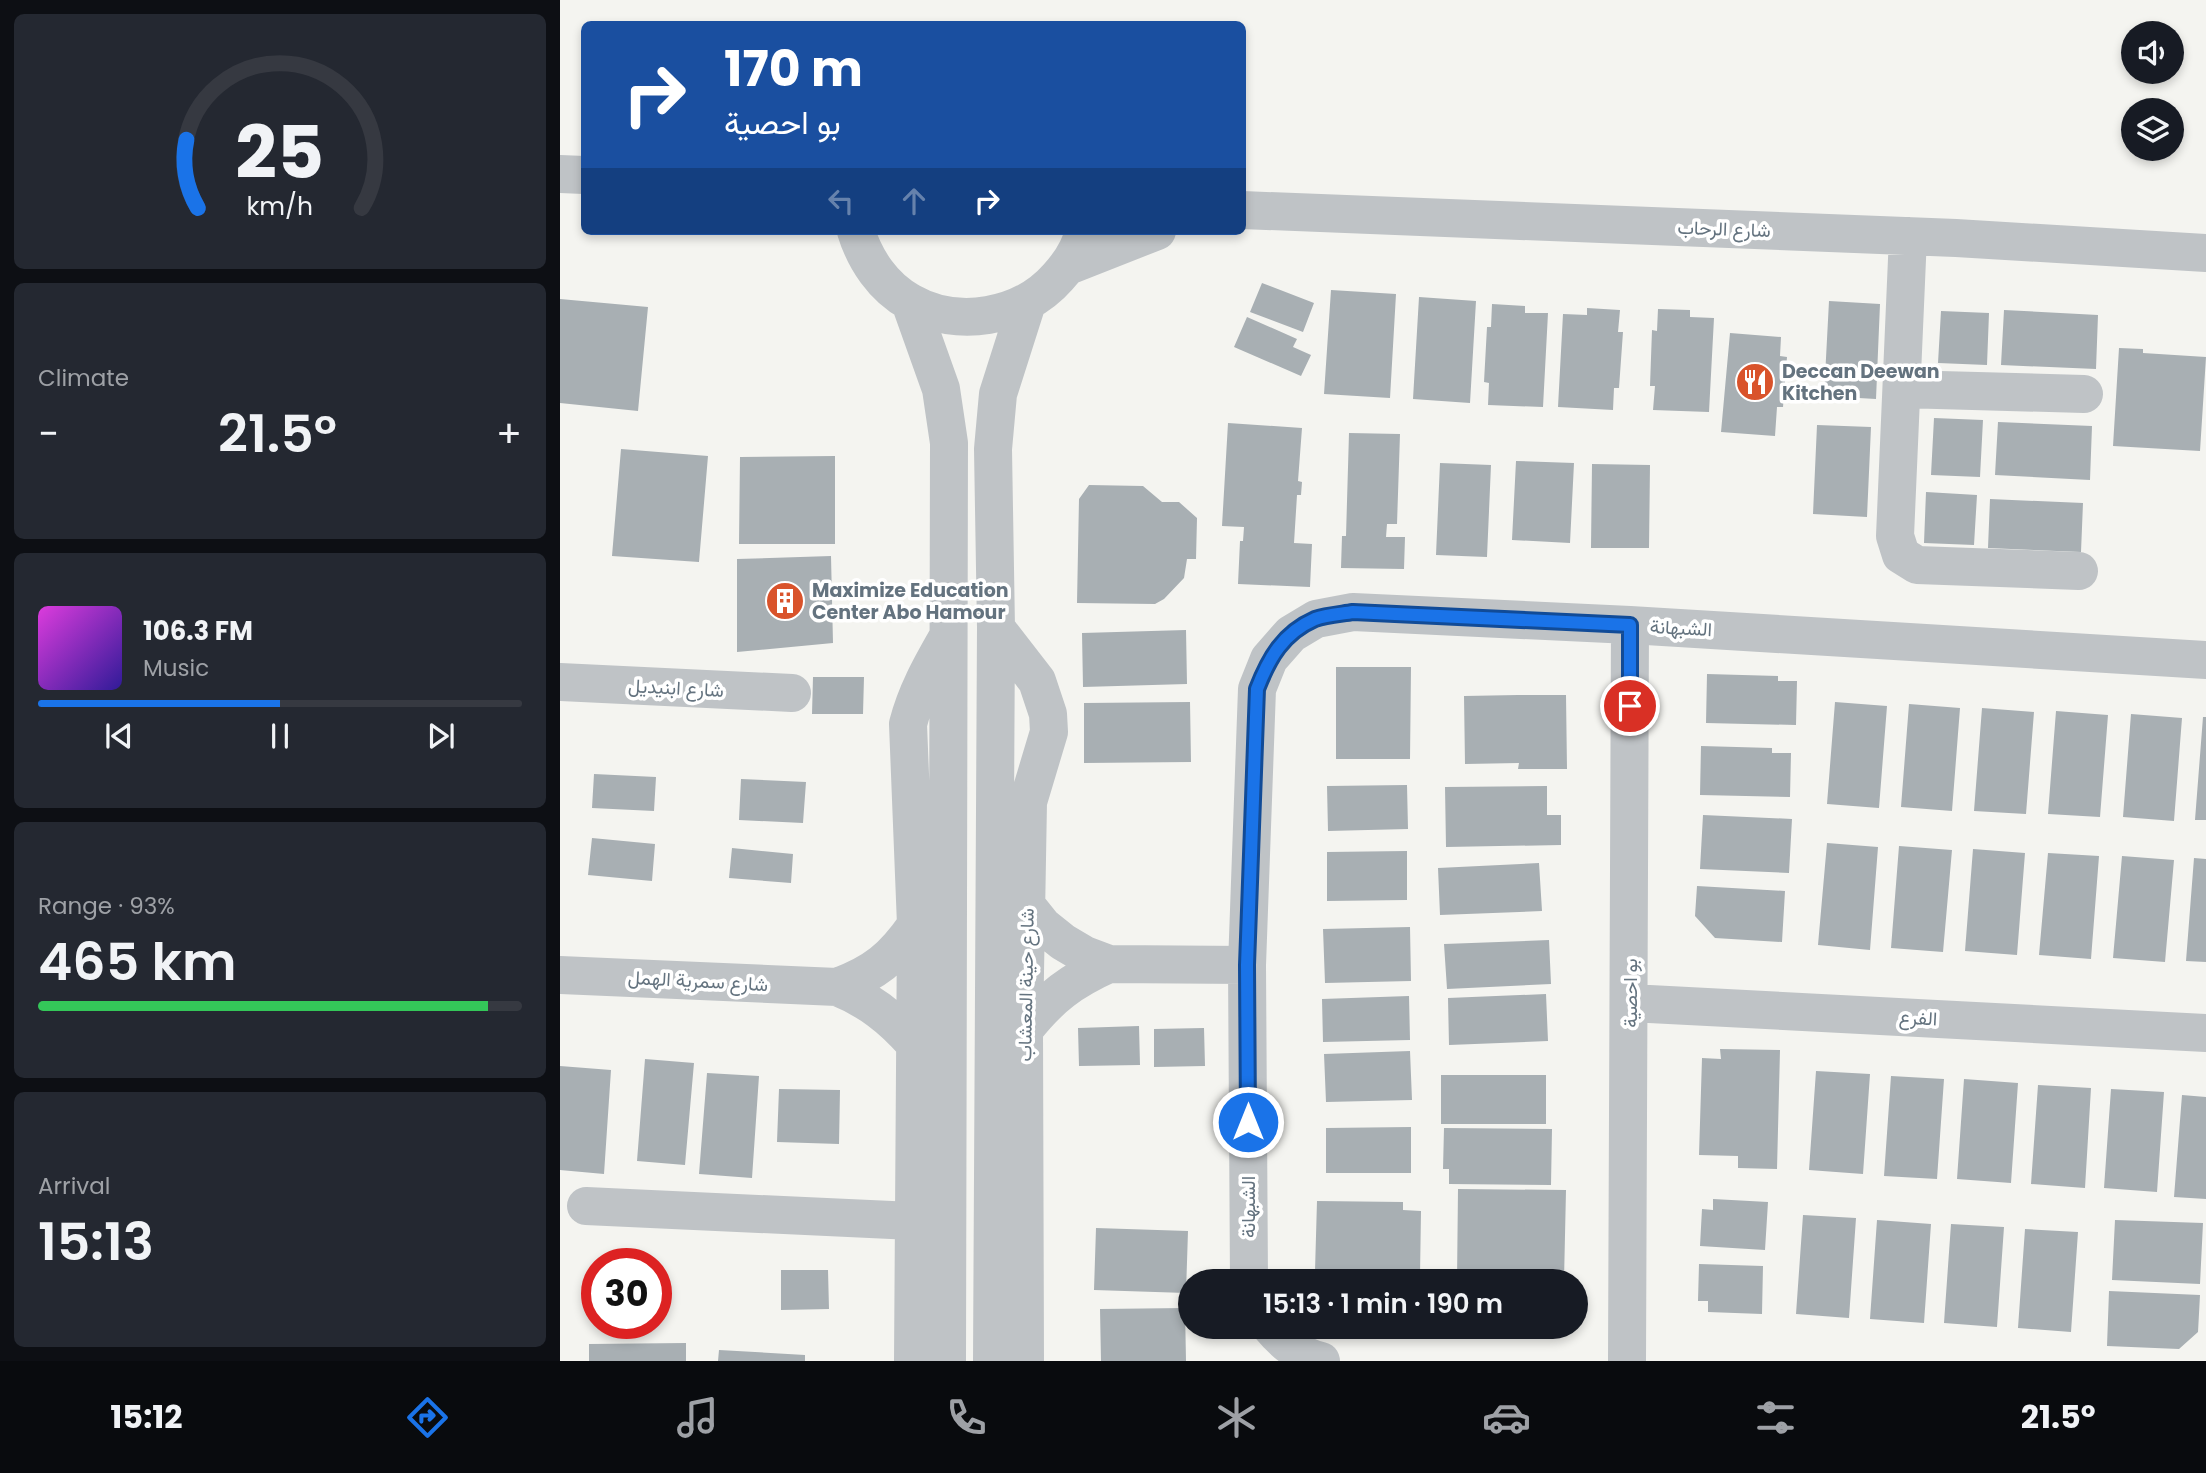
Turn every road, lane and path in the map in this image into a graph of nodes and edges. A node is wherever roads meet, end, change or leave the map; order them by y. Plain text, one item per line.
1 (560, 174) edge
2 (581, 176) edge
3 (1246, 210) edge
4 (1083, 235) edge
5 (1147, 235) edge
6 (1908, 236) junction
7 (849, 237) edge
8 (2206, 253) edge
9 (1068, 266) junction
10 (910, 302) junction
11 (1027, 303) junction
12 (1902, 389) junction
13 (2084, 394) dead end
14 (2079, 571) dead end
15 (1630, 625) junction
16 (996, 628) junction
17 (948, 635) junction
18 (2206, 660) edge
19 (560, 682) edge
20 (792, 693) dead end
21 (1027, 906) junction
22 (916, 925) junction
23 (1109, 964) junction
24 (1247, 965) junction
25 (560, 975) edge
26 (837, 987) junction
27 (1630, 1003) junction
28 (1024, 1030) junction
29 (2206, 1033) edge
30 (914, 1043) junction
31 (586, 1206) dead end
32 (913, 1221) junction
33 (1249, 1269) edge
34 (1281, 1339) edge
35 (912, 1361) edge
36 (947, 1361) edge
37 (992, 1361) edge
38 (1026, 1361) edge
39 (1321, 1361) edge
40 (1627, 1361) edge

1 - 2 street
3 - 6 street, شارع الرحاب
4 - 9 street
5 - 9 street
6 - 8 street, شارع الرحاب
6 - 12 street
7 - 10 street
9 - 11 street
10 - 11 street
10 - 17 street
11 - 16 street, شارع حينة المعشاب
12 - 13 street
12 - 14 street
15 - 18 street, الشبهانة
15 - 24 street, الشبهانة
15 - 27 street, بو احصية
16 - 21 street, شارع حينة المعشاب
16 - 37 street, شارع حينة المعشاب
17 - 22 street
17 - 36 street
19 - 20 street, شارع ابنيديل
21 - 23 street
21 - 28 street, شارع حينة المعشاب
22 - 26 street, شارع سمرية الهمل
22 - 30 street
23 - 24 street
23 - 28 street
24 - 33 street, الشبهانة
25 - 26 street, شارع سمرية الهمل
26 - 30 street, شارع سمرية الهمل
27 - 29 street, الفرع
27 - 40 street, بو احصية
28 - 38 street, شارع حينة المعشاب
30 - 32 street
31 - 32 street
32 - 35 street
34 - 39 street

